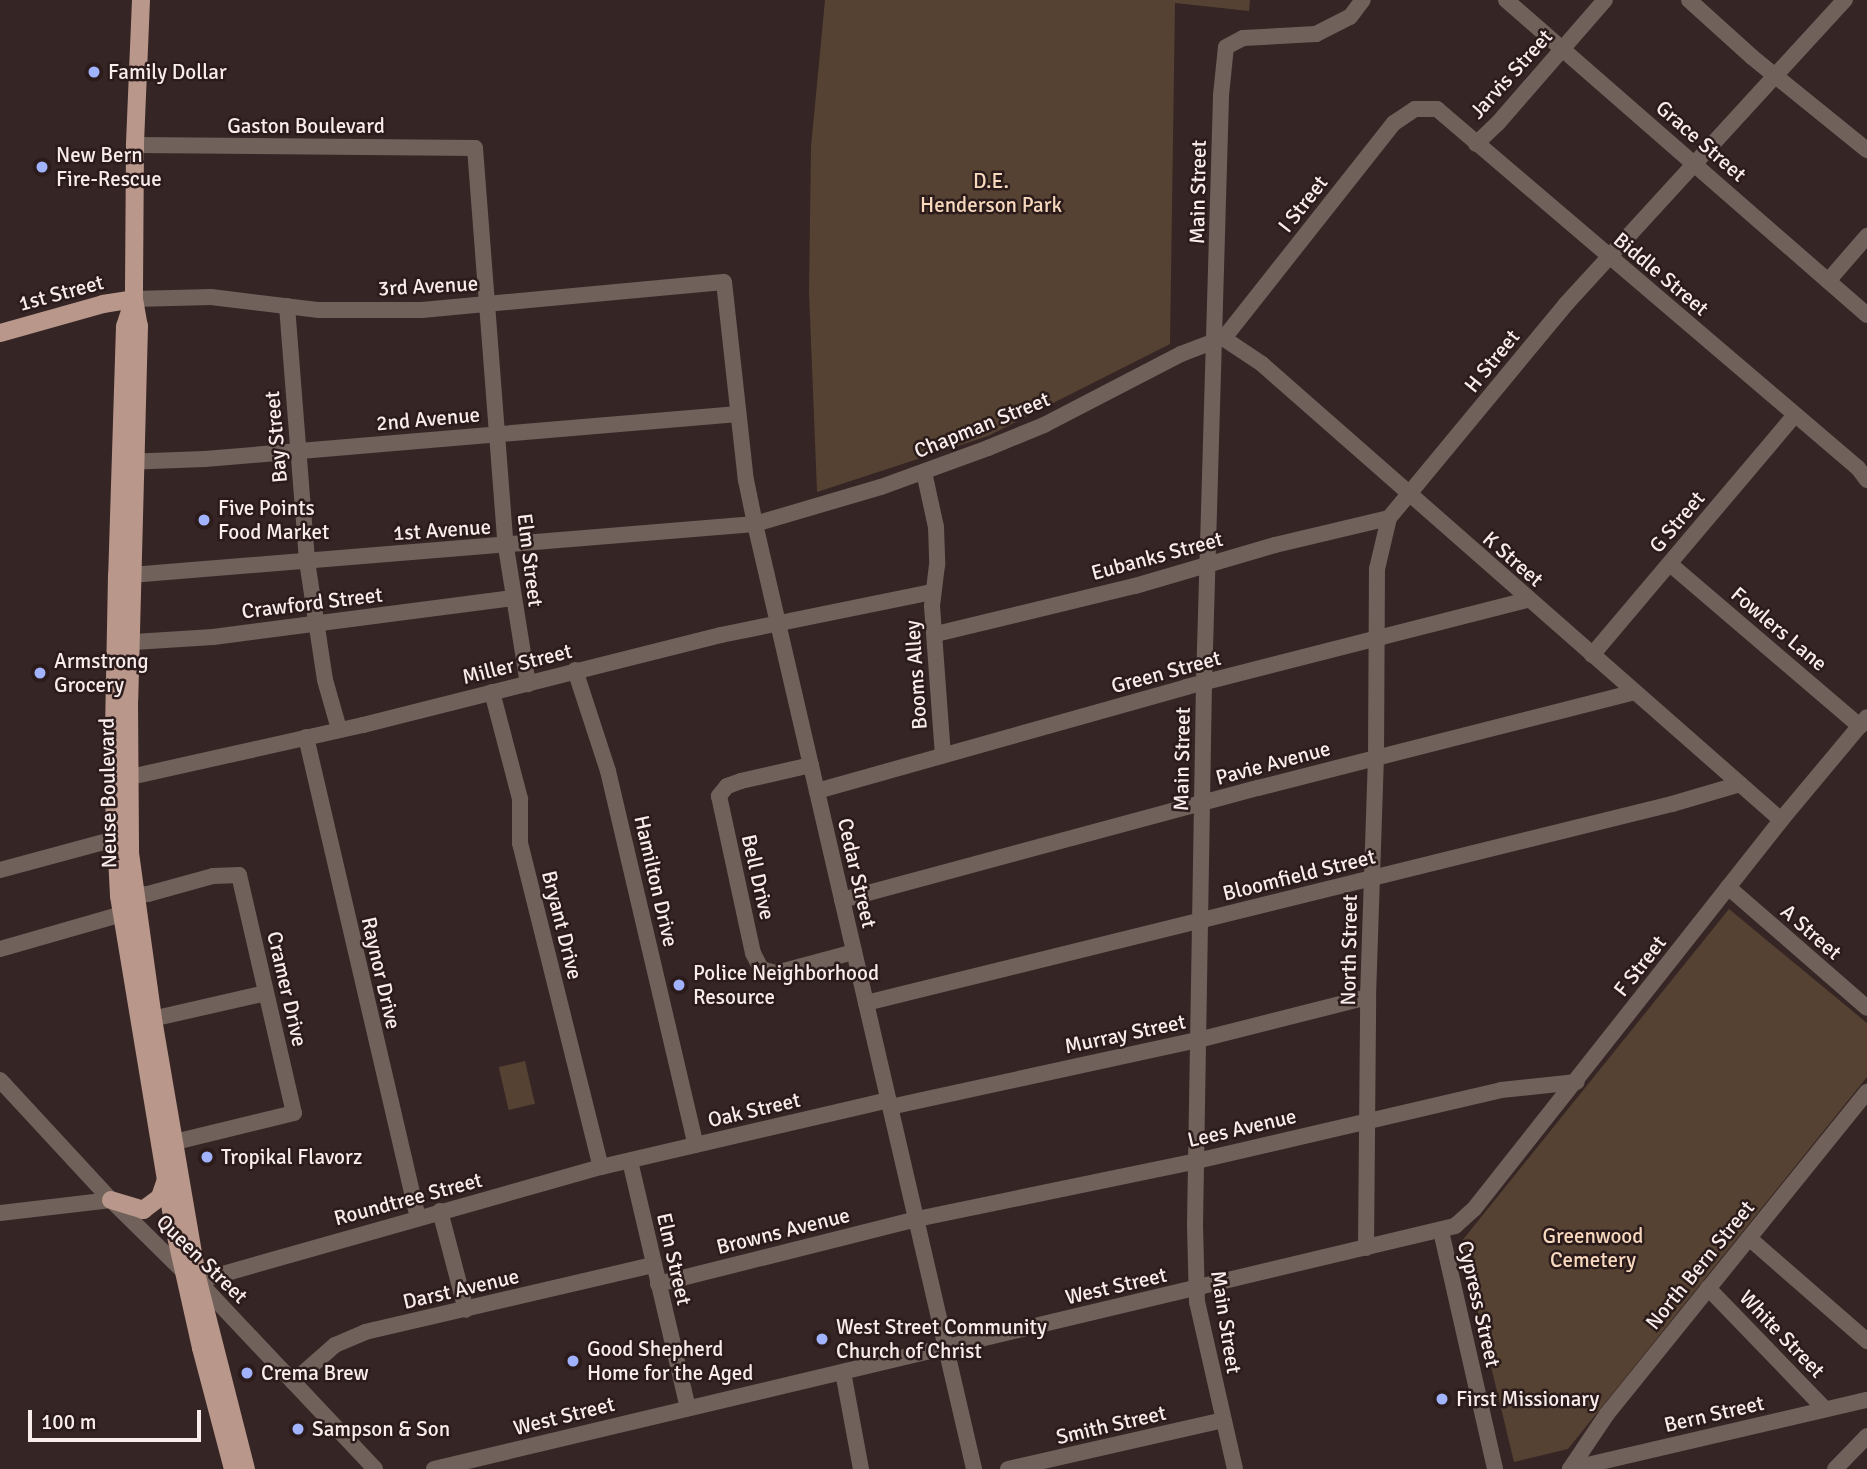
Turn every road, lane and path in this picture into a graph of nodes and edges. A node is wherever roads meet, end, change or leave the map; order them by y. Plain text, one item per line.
1 (141, 0) edge
2 (1363, 0) edge
3 (1506, 0) edge
4 (1605, 0) edge
5 (1689, 0) edge
6 (1845, 0) edge
7 (1563, 48) junction
8 (1777, 77) junction
9 (1423, 106) joint
10 (1476, 144) junction
11 (135, 145) junction
12 (475, 148) joint
13 (1867, 150) edge
14 (1696, 164) junction
15 (1867, 236) edge
16 (1610, 258) junction
17 (1829, 281) junction
18 (724, 282) joint
19 (134, 299) junction
20 (486, 305) junction
21 (287, 306) junction
22 (1867, 314) edge
23 (0, 333) edge
24 (1218, 337) junction
25 (738, 414) junction
26 (1794, 416) junction
27 (496, 434) junction
28 (299, 451) junction
29 (129, 462) junction
30 (1864, 468) edge
31 (924, 472) junction
32 (1409, 494) junction
33 (1389, 518) junction
34 (755, 524) junction
35 (506, 547) junction
36 (307, 561) junction
37 (1670, 564) junction
38 (1209, 565) junction
39 (131, 575) junction
40 (933, 592) junction
41 (512, 598) junction
42 (1528, 600) junction
43 (777, 623) junction
44 (315, 625) junction
45 (936, 634) junction
46 (1378, 638) junction
47 (123, 643) junction
48 (1592, 655) junction
49 (575, 670) junction
50 (1204, 683) junction
51 (528, 684) junction
52 (492, 692) junction
53 (1635, 692) junction
54 (1863, 728) edge
55 (339, 729) junction
56 (306, 737) junction
57 (943, 755) junction
58 (1377, 758) junction
59 (811, 765) junction
60 (121, 779) junction
61 (1740, 784) junction
62 (817, 790) junction
63 (1202, 804) junction
64 (1781, 820) junction
65 (115, 839) junction
66 (0, 870) edge
67 (1372, 879) junction
68 (1728, 887) junction
69 (134, 895) junction
70 (842, 900) junction
71 (122, 914) junction
72 (1200, 921) junction
73 (0, 949) edge
74 (854, 952) junction
75 (266, 993) junction
76 (1368, 997) junction
77 (866, 1003) junction
78 (1867, 1008) edge
79 (146, 1021) junction
80 (1198, 1040) junction
81 (0, 1080) edge
82 (1577, 1082) junction
83 (1867, 1092) edge
84 (889, 1104) junction
85 (1368, 1120) junction
86 (175, 1142) junction
87 (696, 1145) junction
88 (630, 1161) junction
89 (1195, 1161) junction
90 (601, 1167) junction
91 (166, 1180) junction
92 (111, 1200) junction
93 (440, 1211) junction
94 (0, 1213) edge
95 (418, 1217) junction
96 (917, 1219) junction
97 (1441, 1231) junction
98 (1749, 1238) junction
99 (1366, 1248) junction
100 (653, 1265) junction
101 (191, 1276) junction
102 (658, 1284) junction
103 (1708, 1288) junction
104 (1196, 1289) junction
105 (466, 1310) junction
106 (1867, 1341) edge
107 (947, 1348) junction
108 (843, 1372) junction
109 (293, 1382) junction
110 (1867, 1400) edge
111 (688, 1408) junction
112 (1825, 1409) junction
113 (1224, 1420) junction
114 (1867, 1436) edge
115 (1624, 1456) junction
116 (233, 1469) edge
117 (246, 1469) edge
118 (375, 1469) edge
119 (434, 1469) edge
120 (861, 1469) edge
121 (974, 1469) edge
122 (1008, 1469) edge
123 (1235, 1469) edge
124 (1495, 1469) edge
125 (1570, 1469) edge
126 (1640, 1469) edge
127 (1835, 1469) edge

1 - 11 main road, Neuse Boulevard
2 - 24 street, Main Street
3 - 7 street, Grace Street
4 - 7 street, Jarvis Street
5 - 8 street
6 - 8 street, H Street
7 - 10 street, Jarvis Street
7 - 14 street, Grace Street
8 - 13 street
8 - 14 street, H Street
9 - 10 street, Biddle Street
9 - 24 street, I Street
10 - 16 street, Biddle Street
11 - 12 street, Gaston Boulevard
11 - 19 main road, Neuse Boulevard
12 - 20 street, Elm Street
14 - 16 street, H Street
14 - 17 street, Grace Street
15 - 17 street
16 - 26 street, Biddle Street
16 - 32 street, H Street
17 - 22 street, Grace Street
18 - 20 street, 3rd Avenue
18 - 25 street, Cedar Street
19 - 21 street, 3rd Avenue
19 - 23 main road, 1st Street
19 - 29 main road, Neuse Boulevard
20 - 21 street, 3rd Avenue
20 - 27 street, Elm Street
21 - 28 street, Bay Street
24 - 31 street, Chapman Street
24 - 32 street, K Street
24 - 38 street, Main Street
25 - 27 street, 2nd Avenue
25 - 34 street, Cedar Street
26 - 30 street, Biddle Street
26 - 37 street, G Street
27 - 28 street, 2nd Avenue
27 - 35 street, Elm Street
28 - 29 street, 2nd Avenue
28 - 36 street, Bay Street
29 - 39 main road, Neuse Boulevard
29 - 47 main road, Neuse Boulevard
31 - 34 street, Chapman Street
31 - 40 street, Booms Alley
32 - 33 street, North Street
32 - 42 street, K Street
33 - 38 street, Eubanks Street
33 - 46 street, North Street
34 - 35 street, 1st Avenue
34 - 43 street, Cedar Street
35 - 36 street, 1st Avenue
35 - 41 street, Elm Street
36 - 39 street, 1st Avenue
36 - 44 street, Bay Street
37 - 48 street, G Street
37 - 54 street, Fowlers Lane
38 - 45 street, Eubanks Street
38 - 50 street, Main Street
39 - 47 main road, Neuse Boulevard
40 - 43 street, Miller Street
40 - 45 street, Booms Alley
41 - 44 street, Crawford Street
41 - 51 street, Elm Street
42 - 46 street, Green Street
42 - 48 street, K Street
43 - 49 street, Miller Street
43 - 59 street, Cedar Street
44 - 47 street, Crawford Street
44 - 55 street, Bay Street
45 - 57 street, Booms Alley
46 - 50 street, Green Street
46 - 58 street, North Street
47 - 60 main road, Neuse Boulevard
48 - 53 street, K Street
49 - 51 street, Miller Street
49 - 87 street, Hamilton Drive
50 - 57 street, Green Street
50 - 63 street, Main Street
51 - 52 street, Miller Street
52 - 55 street, Miller Street
52 - 90 street, Bryant Drive
53 - 58 street, Pavie Avenue
53 - 61 street, K Street
54 - 64 street, F Street
55 - 56 street, Miller Street
56 - 60 street, Miller Street
56 - 95 street, Raynor Drive
57 - 62 street, Green Street
58 - 63 street, Pavie Avenue
58 - 67 street, North Street
59 - 62 street, Cedar Street
59 - 74 street, Bell Drive
60 - 65 main road, Neuse Boulevard
60 - 69 main road, Neuse Boulevard
61 - 64 street, K Street
61 - 67 street, Bloomfield Street
62 - 70 street, Cedar Street
63 - 70 street, Pavie Avenue
63 - 72 street, Main Street
64 - 68 street, F Street
65 - 66 street
65 - 71 main road, Neuse Boulevard
67 - 72 street, Bloomfield Street
67 - 76 street, North Street
68 - 78 street, A Street
68 - 82 street, F Street
69 - 75 street, Cramer Drive
69 - 79 main road, Neuse Boulevard
70 - 74 street, Cedar Street
71 - 73 street
71 - 79 main road, Neuse Boulevard
72 - 77 street, Bloomfield Street
72 - 80 street, Main Street
74 - 77 street, Cedar Street
75 - 79 street
75 - 86 street, Cramer Drive
76 - 80 street, Murray Street
76 - 85 street, North Street
77 - 84 street, Cedar Street
79 - 86 main road, Neuse Boulevard
79 - 91 main road, Neuse Boulevard
80 - 84 street, Murray Street
80 - 89 street, Main Street
81 - 92 street, Queen Street
82 - 85 street, Lees Avenue
82 - 97 street, F Street
83 - 98 street, North Bern Street
84 - 87 street, Oak Street
84 - 96 street, Cedar Street
85 - 89 street, Lees Avenue
85 - 99 street, North Street
86 - 101 main road, Neuse Boulevard
87 - 88 street, Oak Street
88 - 90 street, Roundtree Street
88 - 100 street, Elm Street
89 - 96 street, Lees Avenue
89 - 104 street, Main Street
90 - 93 street, Roundtree Street
91 - 92 main road
91 - 101 main road, Neuse Boulevard
92 - 94 street
92 - 101 street, Queen Street
93 - 95 street, Roundtree Street
93 - 105 street
95 - 101 street, Roundtree Street
96 - 102 street, Browns Avenue
96 - 107 street, Cedar Street
97 - 99 street, West Street
97 - 124 street, Cypress Street
98 - 103 street, North Bern Street
98 - 106 street
99 - 104 street, West Street
100 - 102 street, Elm Street
100 - 105 street, Darst Avenue
101 - 109 street, Queen Street
101 - 116 main road
101 - 117 main road
102 - 111 street, Elm Street
103 - 112 street, White Street
103 - 125 street, North Bern Street
104 - 107 street, West Street
104 - 113 street, Main Street
105 - 109 street, Darst Avenue
107 - 108 street, West Street
107 - 121 street, Cedar Street
108 - 111 street, West Street
108 - 120 street
109 - 118 street, Queen Street
110 - 112 street, Bern Street
111 - 119 street, West Street
112 - 115 street, Bern Street
113 - 122 street, Smith Street
113 - 123 street, Main Street
114 - 127 street
115 - 125 street, Bern Street
115 - 126 street

